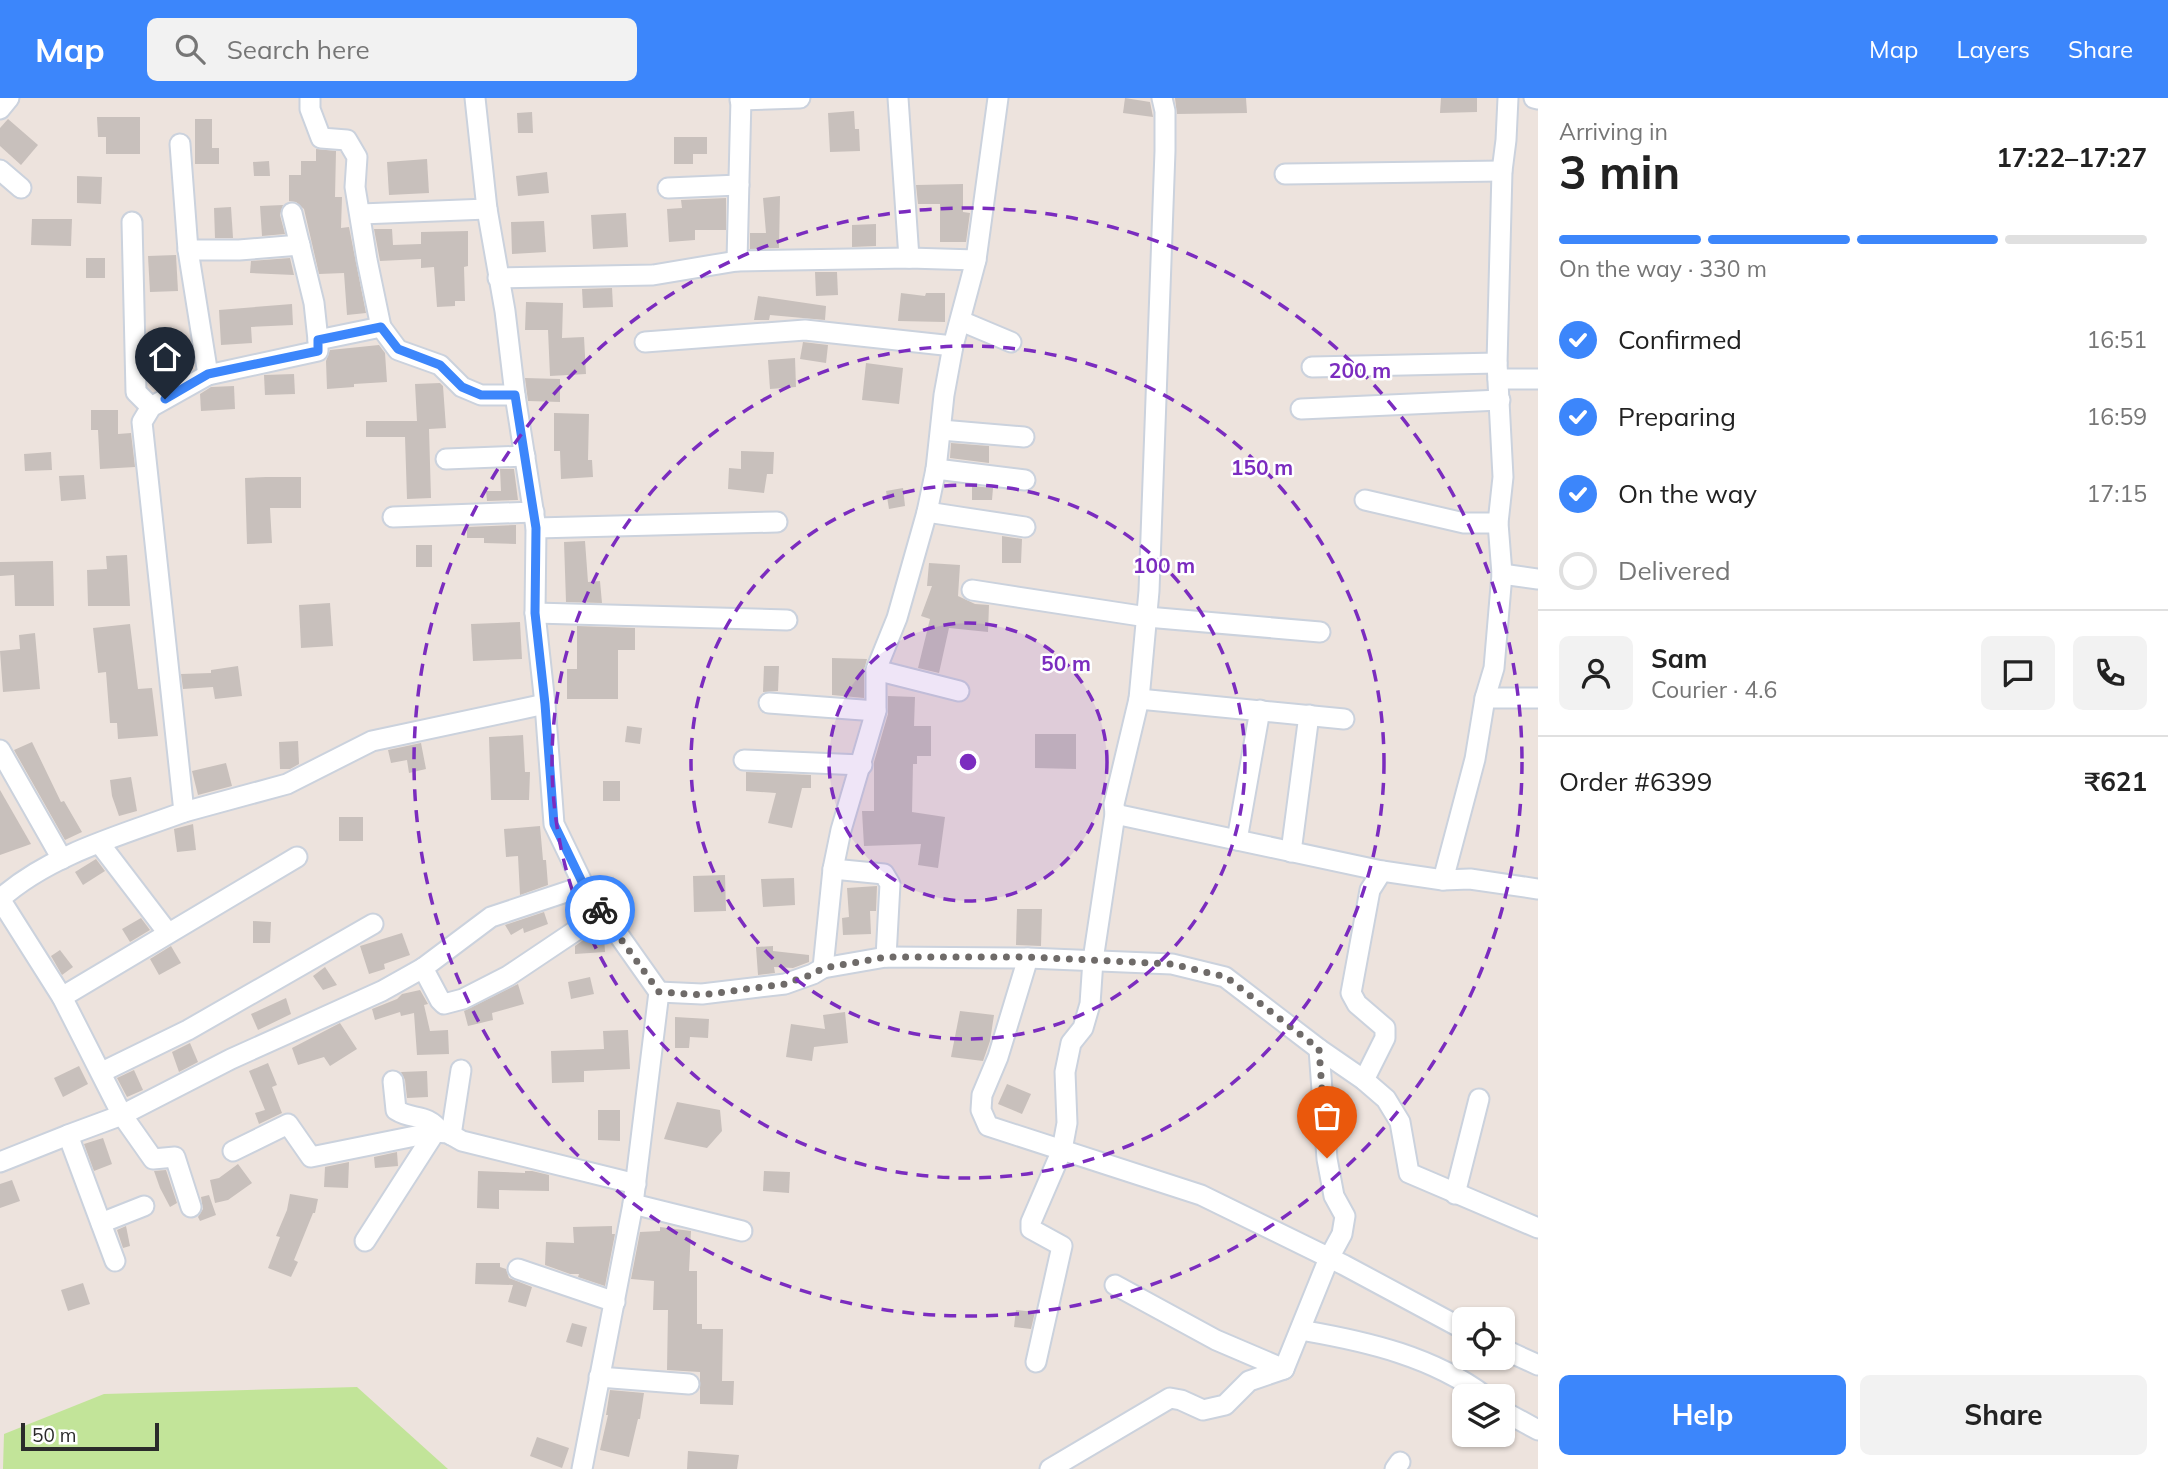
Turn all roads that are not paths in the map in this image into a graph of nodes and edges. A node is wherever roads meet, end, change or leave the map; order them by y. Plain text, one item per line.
1 (9, 98) edge
2 (310, 98) edge
3 (475, 98) edge
4 (800, 98) edge
5 (898, 98) edge
6 (998, 98) edge
7 (1162, 98) edge
8 (1508, 98) edge
9 (741, 99) edge
10 (0, 109) edge
11 (180, 144) dead end
12 (0, 170) edge
13 (1502, 171) junction
14 (1285, 174) dead end
15 (739, 186) junction
16 (21, 188) dead end
17 (668, 188) dead end
18 (487, 209) junction
19 (292, 212) dead end
20 (360, 214) junction
21 (132, 222) dead end
22 (300, 245) junction
23 (188, 250) junction
24 (909, 258) junction
25 (975, 260) junction
26 (737, 261) junction
27 (498, 278) junction
28 (961, 321) junction
29 (381, 327) junction
30 (318, 340) junction
31 (645, 342) dead end
32 (1011, 342) dead end
33 (953, 346) junction
34 (1312, 367) dead end
35 (1498, 371) junction
36 (208, 374) junction
37 (1538, 379) edge
38 (515, 395) junction
39 (1500, 400) junction
40 (151, 407) junction
41 (1301, 409) dead end
42 (941, 430) junction
43 (1024, 437) dead end
44 (524, 456) junction
45 (446, 459) dead end
46 (936, 469) junction
47 (1025, 480) dead end
48 (1365, 500) dead end
49 (927, 512) junction
50 (393, 517) dead end
51 (535, 520) junction
52 (777, 522) dead end
53 (1498, 523) junction
54 (1025, 527) dead end
55 (1502, 573) junction
56 (1538, 579) edge
57 (972, 590) dead end
58 (535, 613) junction
59 (1147, 617) junction
60 (787, 620) dead end
61 (1320, 632) dead end
62 (876, 670) junction
63 (959, 691) dead end
64 (1485, 698) junction
65 (1538, 698) edge
66 (1139, 699) junction
67 (769, 703) dead end
68 (545, 704) junction
69 (1260, 710) junction
70 (876, 711) junction
71 (1309, 715) junction
72 (1344, 719) dead end
73 (0, 750) edge
74 (744, 760) dead end
75 (862, 765) junction
76 (184, 812) junction
77 (1115, 814) junction
78 (1237, 841) junction
79 (100, 844) junction
80 (1291, 852) junction
81 (297, 857) dead end
82 (62, 859) junction
83 (832, 869) junction
84 (1382, 871) junction
85 (1443, 880) junction
86 (584, 886) junction
87 (1538, 889) edge
88 (0, 899) edge
89 (602, 913) junction
90 (373, 924) dead end
91 (168, 933) junction
92 (887, 957) junction
93 (1028, 957) junction
94 (1093, 960) junction
95 (423, 968) junction
96 (823, 968) junction
97 (659, 992) junction
98 (62, 997) junction
99 (1319, 1049) junction
100 (461, 1070) dead end
101 (102, 1072) junction
102 (1364, 1080) junction
103 (393, 1081) dead end
104 (1479, 1099) dead end
105 (122, 1115) junction
106 (443, 1133) junction
107 (68, 1135) junction
108 (1062, 1150) junction
109 (233, 1151) dead end
110 (0, 1163) edge
111 (636, 1184) junction
112 (1455, 1194) junction
113 (633, 1204) junction
114 (144, 1206) dead end
115 (191, 1207) dead end
116 (101, 1223) junction
117 (1538, 1228) edge
118 (742, 1231) dead end
119 (365, 1241) dead end
120 (1329, 1258) junction
121 (115, 1261) dead end
122 (518, 1269) dead end
123 (1115, 1285) dead end
124 (615, 1302) junction
125 (1452, 1323) edge
126 (1306, 1331) dead end
127 (1515, 1354) edge
128 (1036, 1362) dead end
129 (1538, 1365) edge
130 (1284, 1368) junction
131 (599, 1377) junction
132 (690, 1384) dead end
133 (1465, 1384) edge
134 (1515, 1418) edge
135 (1538, 1430) edge
136 (582, 1469) edge
137 (1050, 1469) edge

1 - 10 street
2 - 20 street
3 - 18 street
4 - 9 street
5 - 24 street
6 - 25 street
7 - 59 street
8 - 13 street
9 - 15 street
11 - 23 street
12 - 16 street
13 - 14 street
13 - 35 street
15 - 17 street
15 - 26 street
18 - 20 street
18 - 27 street
19 - 22 street
20 - 29 street
21 - 40 street
22 - 23 street
22 - 30 street
23 - 36 street
24 - 25 street
24 - 26 street
25 - 28 street
26 - 27 street
27 - 38 street
28 - 32 street
28 - 33 street
29 - 30 street
29 - 38 street
30 - 36 street
31 - 33 street
33 - 42 street
34 - 35 street
35 - 37 street
35 - 39 street
36 - 40 street
38 - 44 street
39 - 41 street
39 - 53 street
40 - 76 street
42 - 43 street
42 - 46 street
44 - 45 street
44 - 51 street
46 - 47 street
46 - 49 street
48 - 53 street
49 - 54 street
49 - 62 street
50 - 51 street
51 - 52 street
51 - 58 street
53 - 55 street
55 - 56 street
55 - 64 street
57 - 59 street
58 - 60 street
58 - 68 street
59 - 61 street
59 - 66 street
62 - 63 street
62 - 70 street
64 - 65 street
64 - 85 street
66 - 69 street
66 - 77 street
67 - 70 street
68 - 76 street
68 - 86 street
69 - 71 street
69 - 78 street
70 - 75 street
71 - 72 street
71 - 80 street
73 - 82 street
74 - 75 street
75 - 83 street
76 - 79 street
77 - 78 street
77 - 94 street
78 - 80 street
79 - 82 street
79 - 91 street
80 - 84 street
81 - 91 street
82 - 88 street
83 - 92 street
83 - 96 street
84 - 85 street
84 - 102 street
85 - 87 street
86 - 89 street
86 - 95 street
88 - 98 street
89 - 95 street
89 - 97 street
90 - 101 street
91 - 98 street
92 - 93 street
92 - 96 street
93 - 94 street
93 - 108 street
94 - 99 street
94 - 108 street
95 - 105 street
96 - 97 street
97 - 111 street
98 - 101 street
99 - 102 street
99 - 120 street
100 - 106 street
101 - 105 street
102 - 112 street
103 - 106 street
104 - 112 street
105 - 107 street
105 - 115 street
106 - 109 street
106 - 111 street
106 - 119 street
107 - 110 street
107 - 116 street
108 - 120 street
108 - 128 street
111 - 113 street
112 - 117 street
113 - 118 street
113 - 124 street
114 - 116 street
116 - 121 street
120 - 125 street
120 - 130 street
122 - 124 street
123 - 130 street
124 - 131 street
126 - 133 street
127 - 129 street
130 - 137 street
131 - 132 street
131 - 136 street
134 - 135 street

